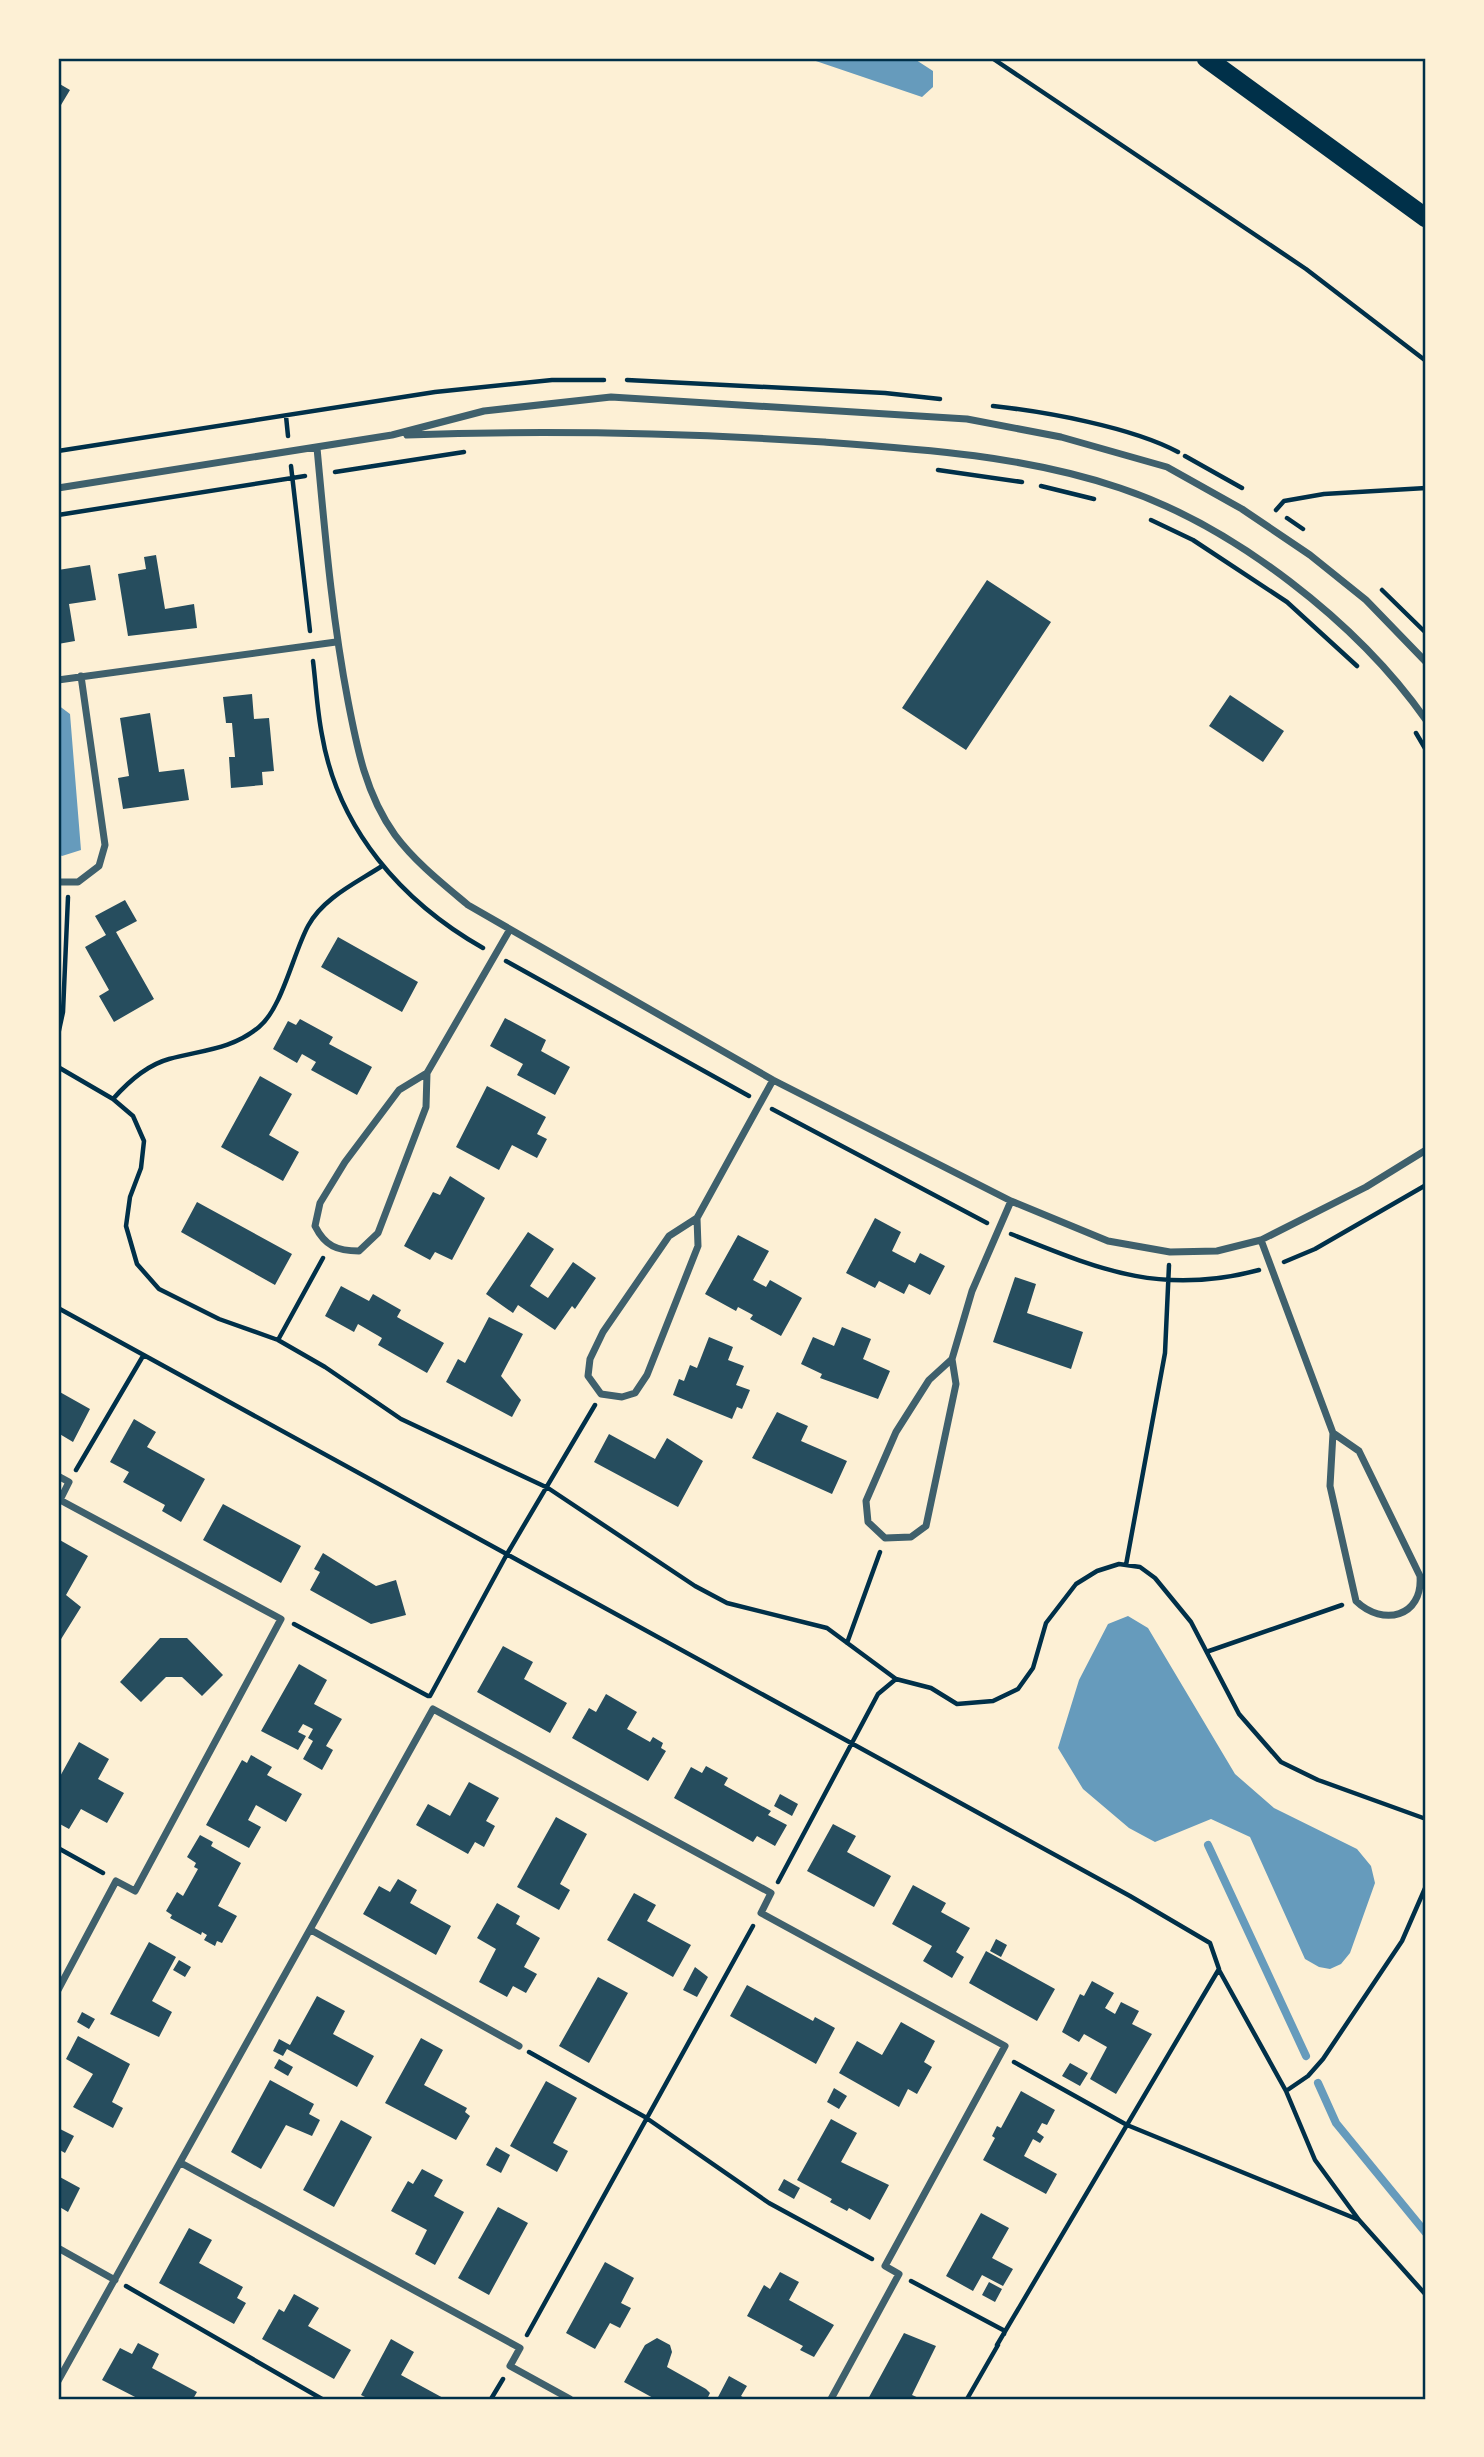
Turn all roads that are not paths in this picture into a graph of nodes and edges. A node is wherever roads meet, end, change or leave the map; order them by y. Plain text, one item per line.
1 (1206, 58) edge
2 (1426, 218) edge
3 (392, 435) junction
4 (317, 448) junction
5 (58, 488) edge
6 (336, 642) junction
7 (1426, 662) edge
8 (81, 676) junction
9 (58, 680) edge
10 (1426, 720) edge
11 (58, 882) edge
12 (509, 931) junction
13 (427, 1073) junction
14 (773, 1080) junction
15 (1426, 1150) edge
16 (1011, 1201) junction
17 (698, 1218) junction
18 (1261, 1240) junction
19 (952, 1359) junction
20 (1333, 1433) junction
21 (58, 1476) edge
22 (312, 1930) junction
23 (58, 1990) edge
24 (519, 2046) road end
25 (181, 2163) junction
26 (58, 2248) edge
27 (115, 2280) junction
28 (58, 2381) edge
29 (570, 2399) edge
30 (831, 2399) edge

1 - 2 highway
3 - 4 street
3 - 7 street
3 - 10 street
4 - 5 street
4 - 6 street
6 - 8 street
6 - 12 street
8 - 9 street
8 - 11 street
12 - 13 street
12 - 14 street
13 - 13 street
14 - 16 street
14 - 17 street
15 - 18 street
16 - 18 street
16 - 19 street
17 - 17 street
18 - 20 street
19 - 19 street
20 - 20 street
21 - 23 street
22 - 24 street
22 - 25 street
22 - 30 street
25 - 27 street
25 - 29 street
26 - 27 street
27 - 28 street

